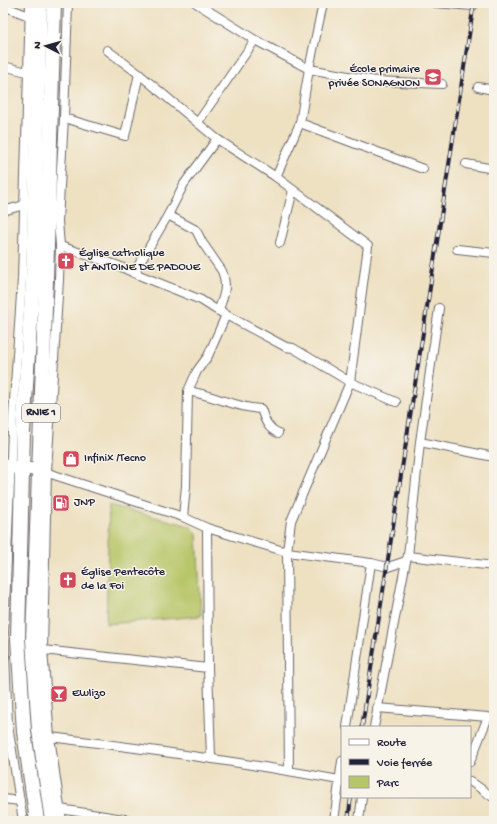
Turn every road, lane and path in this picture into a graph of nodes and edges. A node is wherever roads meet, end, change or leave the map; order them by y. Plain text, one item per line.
1 (30, 3) edge
2 (40, 3) edge
3 (54, 3) edge
4 (68, 3) edge
5 (196, 3) edge
6 (323, 3) edge
7 (435, 3) edge
8 (3, 6) edge
9 (474, 6) dead end
10 (29, 16) junction
11 (255, 40) junction
12 (107, 50) dead end
13 (3, 66) edge
14 (309, 68) junction
15 (27, 72) junction
16 (139, 74) junction
17 (442, 84) dead end
18 (478, 87) dead end
19 (494, 90) edge
20 (64, 118) junction
21 (198, 122) junction
22 (300, 123) junction
23 (217, 139) junction
24 (466, 164) dead end
25 (423, 169) dead end
26 (494, 169) edge
27 (276, 177) junction
28 (293, 190) junction
29 (24, 205) junction
30 (3, 211) edge
31 (168, 215) junction
32 (280, 244) dead end
33 (60, 246) junction
34 (456, 249) dead end
35 (494, 253) edge
36 (134, 273) junction
37 (439, 308) dead end
38 (226, 314) junction
39 (350, 382) junction
40 (188, 391) junction
41 (396, 402) dead end
42 (278, 433) dead end
43 (420, 442) junction
44 (494, 457) edge
45 (12, 467) edge
46 (43, 471) junction
47 (183, 517) junction
48 (207, 528) junction
49 (287, 552) junction
50 (407, 559) junction
51 (371, 563) junction
52 (494, 566) edge
53 (4, 633) edge
54 (43, 650) junction
55 (208, 668) junction
56 (377, 708) junction
57 (5, 724) edge
58 (347, 726) edge
59 (374, 726) edge
60 (50, 737) junction
61 (212, 758) junction
62 (471, 760) edge
63 (341, 767) edge
64 (289, 770) junction
65 (339, 780) junction
66 (471, 782) edge
67 (3, 798) edge
68 (362, 798) edge
69 (494, 798) edge
70 (20, 801) junction
71 (60, 809) junction
72 (23, 821) edge
73 (37, 821) edge
74 (52, 821) edge
75 (62, 821) edge
76 (136, 821) edge
77 (334, 821) edge
78 (359, 821) edge

1 - 10 street
2 - 45 highway, RNIE 1
3 - 46 highway, RNIE 1
4 - 20 street
5 - 11 street
6 - 14 street
7 - 9 street
8 - 10 street
10 - 15 street
11 - 14 street
11 - 21 street
12 - 16 street
13 - 15 street
14 - 17 street
14 - 22 street
15 - 29 street
16 - 20 street
16 - 21 street
18 - 19 street
20 - 33 street
21 - 23 street
22 - 25 street
22 - 27 street
23 - 27 street
23 - 31 street
24 - 26 street
27 - 28 street
28 - 32 street
28 - 39 street
29 - 30 street
29 - 45 street
31 - 36 street
31 - 38 street
33 - 36 street
33 - 46 street
34 - 35 street
36 - 38 street
37 - 43 street
38 - 39 street
38 - 40 street
39 - 41 street
39 - 49 street
40 - 42 street
40 - 47 street
43 - 44 street
43 - 50 street
45 - 46 main road
45 - 53 street
45 - 73 highway, RNIE 1
46 - 47 street
46 - 54 street
46 - 74 highway, RNIE 1
47 - 48 street
48 - 49 street
48 - 55 street
49 - 51 street
49 - 64 street
50 - 51 street
50 - 52 street
50 - 56 street
51 - 58 street
53 - 57 street
54 - 55 street
54 - 60 street
55 - 61 street
56 - 59 street
56 - 62 street
57 - 70 street
60 - 61 street
60 - 71 street
61 - 64 street
63 - 65 street
64 - 65 street
65 - 77 street
66 - 69 street
67 - 70 street
68 - 78 street
70 - 72 street
71 - 75 street
71 - 76 street

